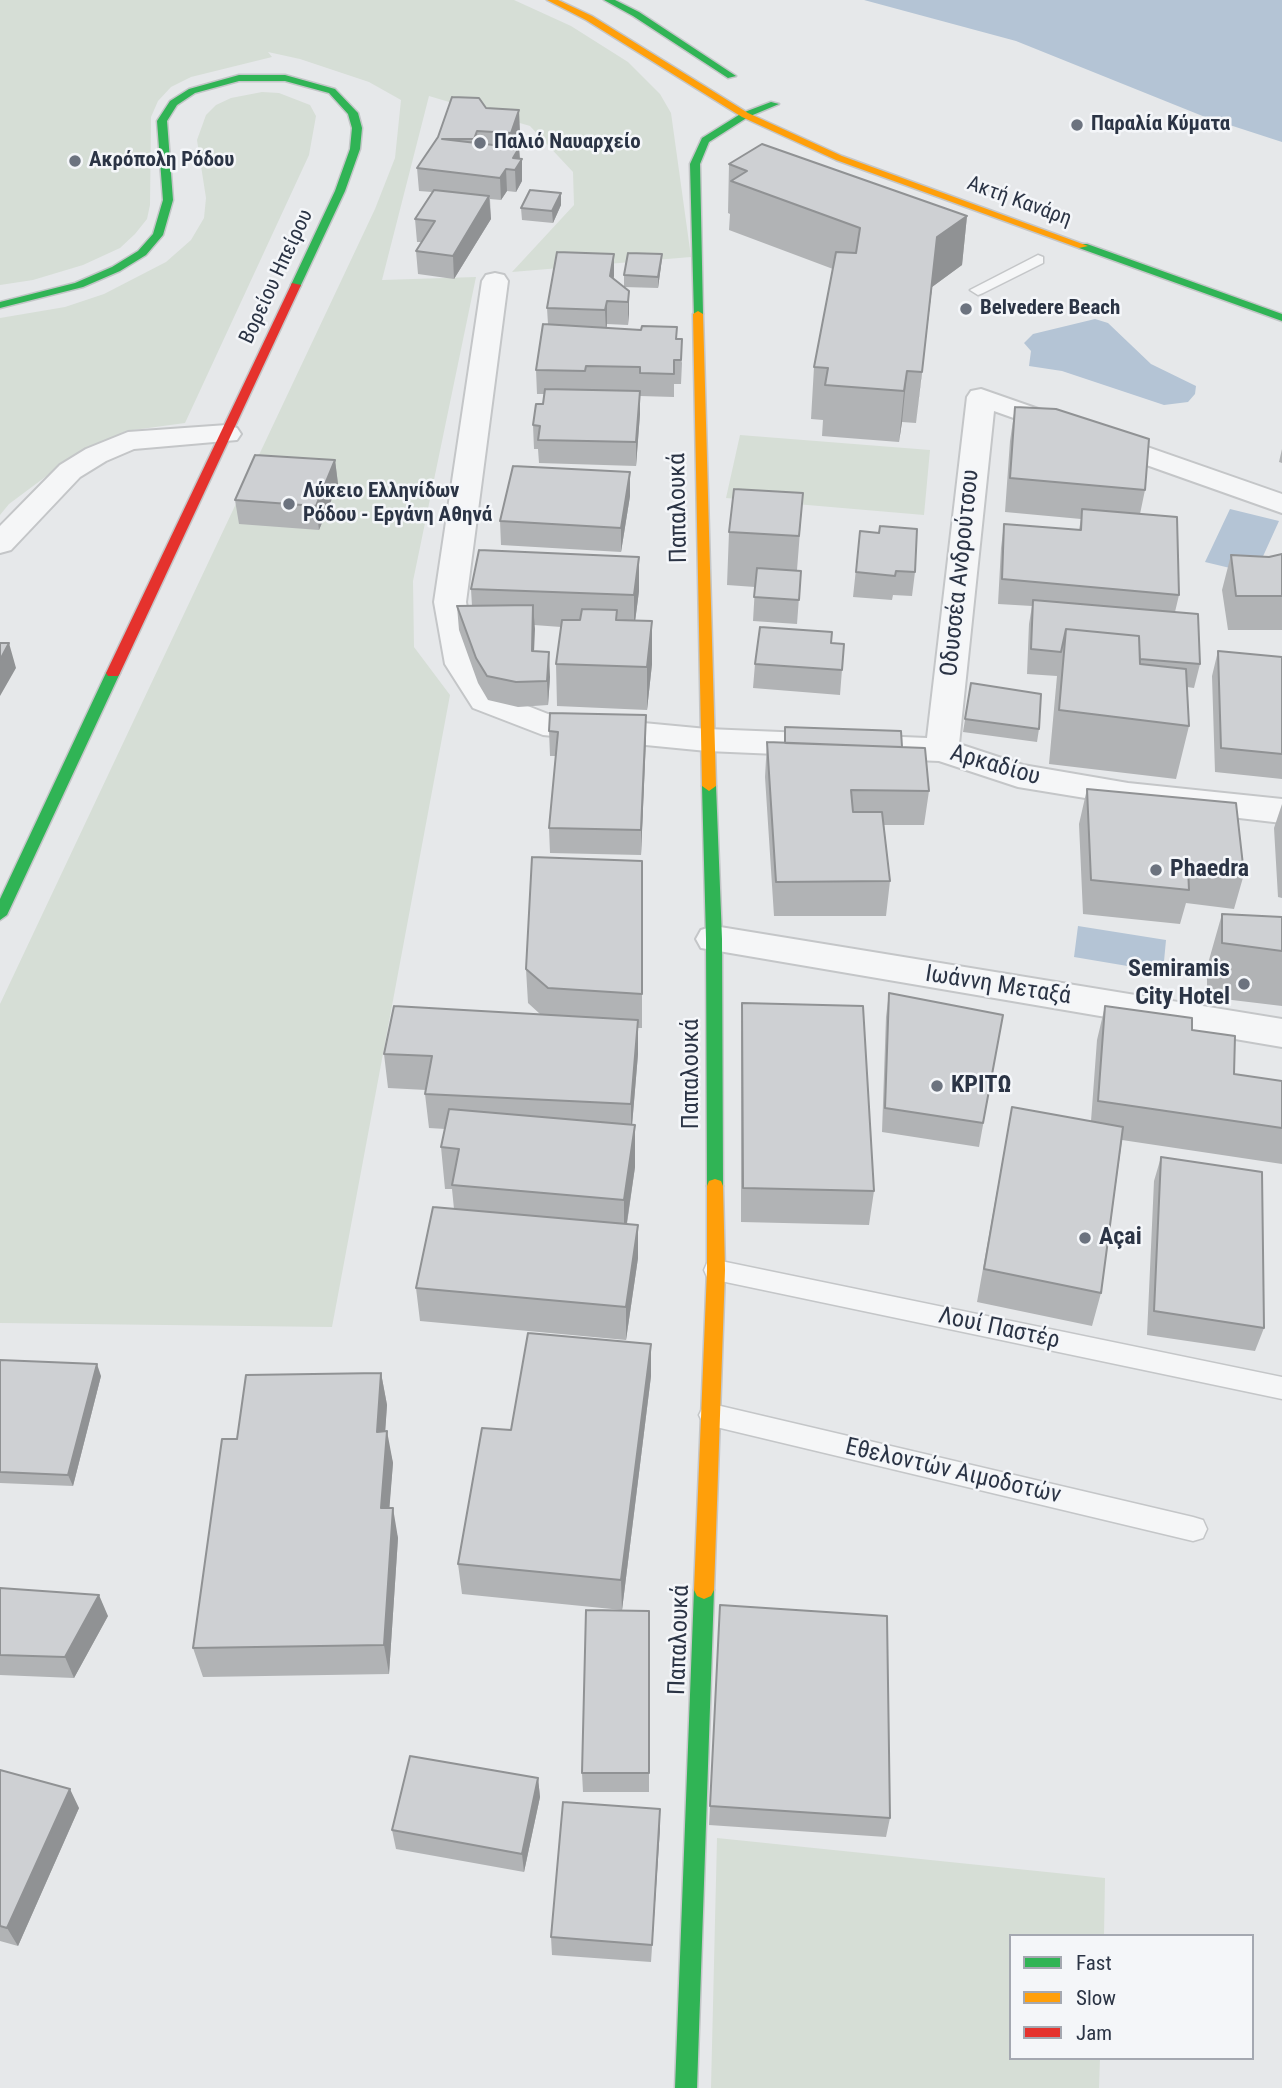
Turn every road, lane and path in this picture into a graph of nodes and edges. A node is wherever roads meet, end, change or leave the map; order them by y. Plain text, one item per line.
1 (551, 0) edge
2 (608, 0) edge
3 (745, 115) junction
4 (1038, 260) dead end
5 (495, 281) dead end
6 (978, 290) dead end
7 (0, 305) edge
8 (1282, 318) edge
9 (227, 434) junction
10 (1282, 504) edge
11 (0, 544) edge
12 (707, 740) junction
13 (942, 750) junction
14 (1282, 811) edge
15 (0, 915) edge
16 (714, 939) junction
17 (1282, 1034) edge
18 (716, 1270) junction
19 (1282, 1388) edge
20 (712, 1415) junction
21 (1193, 1529) dead end
22 (686, 2088) edge

1 - 3 street, Ακτή Κανάρη
2 - 3 street, Παπαλουκά
3 - 8 street, Ακτή Κανάρη
3 - 12 street, Παπαλουκά
4 - 6 lane
5 - 12 street, Αρκαδίου
7 - 9 street, Βορείου Ηπείρου
9 - 11 street
9 - 15 street, Βορείου Ηπείρου
10 - 13 street, Οδυσσέα Ανδρούτσου
12 - 13 street, Αρκαδίου
12 - 16 street, Παπαλουκά
13 - 14 street, Αρκαδίου
16 - 17 street, Ιωάννη Μεταξά
16 - 18 street, Παπαλουκά
18 - 19 lane, Λουί Παστέρ
18 - 20 street, Παπαλουκά
20 - 21 lane, Εθελοντών Αιμοδοτών
20 - 22 street, Παπαλουκά

